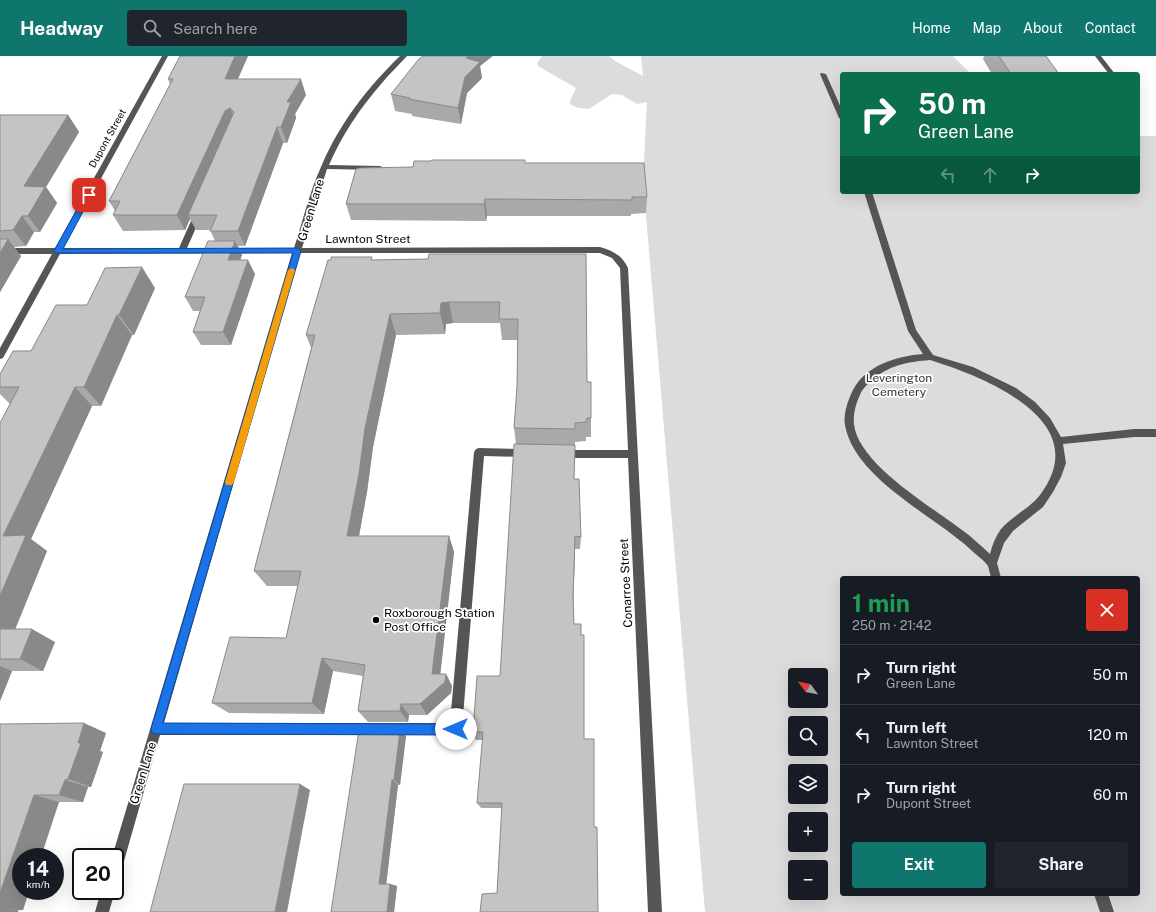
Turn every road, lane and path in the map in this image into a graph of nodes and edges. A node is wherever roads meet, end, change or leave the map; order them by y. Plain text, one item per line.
1 (165, 56) edge
2 (404, 56) edge
3 (1098, 56) edge
4 (1110, 72) edge
5 (823, 74) dead end
6 (840, 113) edge
7 (324, 167) junction
8 (390, 168) edge
9 (869, 194) edge
10 (201, 206) edge
11 (0, 251) edge
12 (58, 251) junction
13 (182, 251) junction
14 (297, 251) junction
15 (616, 255) joint
16 (0, 356) edge
17 (930, 357) junction
18 (1156, 433) edge
19 (1058, 441) junction
20 (534, 453) edge
21 (550, 454) edge
22 (633, 454) junction
23 (992, 563) junction
24 (995, 576) edge
25 (156, 729) junction
26 (121, 848) edge
27 (1102, 896) edge
28 (105, 900) edge
29 (102, 912) edge
30 (655, 912) edge
31 (1107, 912) edge

1 - 12 street, Dupont Street
2 - 7 street, Green Lane
3 - 4 street
5 - 6 street
7 - 8 street
7 - 14 street, Green Lane
9 - 17 street
10 - 13 street
11 - 12 street, Lawnton Street
12 - 13 street, Lawnton Street
12 - 16 street, Dupont Street
13 - 14 street, Lawnton Street
14 - 15 street, Lawnton Street
14 - 25 street, Green Lane
15 - 22 street, Conarroe Street
17 - 19 street
17 - 23 street
18 - 19 street
19 - 23 street
20 - 25 street
21 - 22 street
22 - 30 street, Conarroe Street
23 - 24 street
25 - 26 street, Green Lane
27 - 31 street
28 - 29 street

